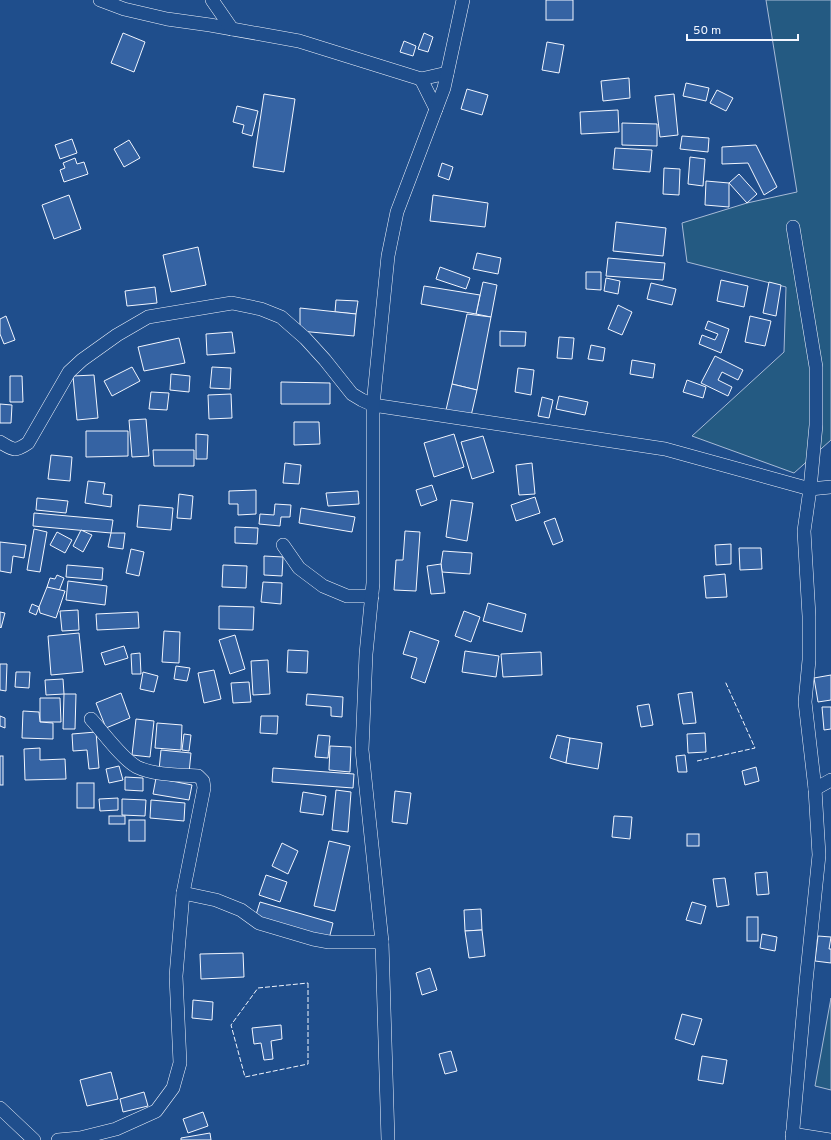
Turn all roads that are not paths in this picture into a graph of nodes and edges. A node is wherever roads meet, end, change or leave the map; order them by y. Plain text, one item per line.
1 (100, 0) edge
2 (211, 0) edge
3 (463, 0) edge
4 (210, 25) junction
5 (232, 29) junction
6 (448, 73) junction
7 (421, 79) junction
8 (436, 109) junction
9 (792, 227) dead end
10 (373, 405) junction
11 (0, 442) edge
12 (831, 487) edge
13 (810, 489) junction
14 (283, 545) dead end
15 (372, 596) junction
16 (91, 719) dead end
17 (831, 780) edge
18 (815, 789) junction
19 (831, 849) edge
20 (819, 855) junction
21 (183, 893) junction
22 (382, 942) junction
23 (0, 1108) edge
24 (792, 1137) edge
25 (34, 1140) edge
26 (58, 1140) edge
27 (388, 1140) edge
28 (831, 1140) edge

1 - 4 street
2 - 4 street
2 - 5 street
3 - 6 street
4 - 5 street
5 - 7 street
6 - 7 street
6 - 8 street
7 - 8 street
8 - 10 street
9 - 13 street
10 - 11 street
10 - 13 street
10 - 15 street
12 - 13 street
13 - 18 street
14 - 15 street
15 - 22 street
16 - 21 street
17 - 18 street
18 - 20 street
19 - 20 street
20 - 24 street
21 - 22 street
21 - 26 street
22 - 27 street
23 - 25 street
24 - 28 street

